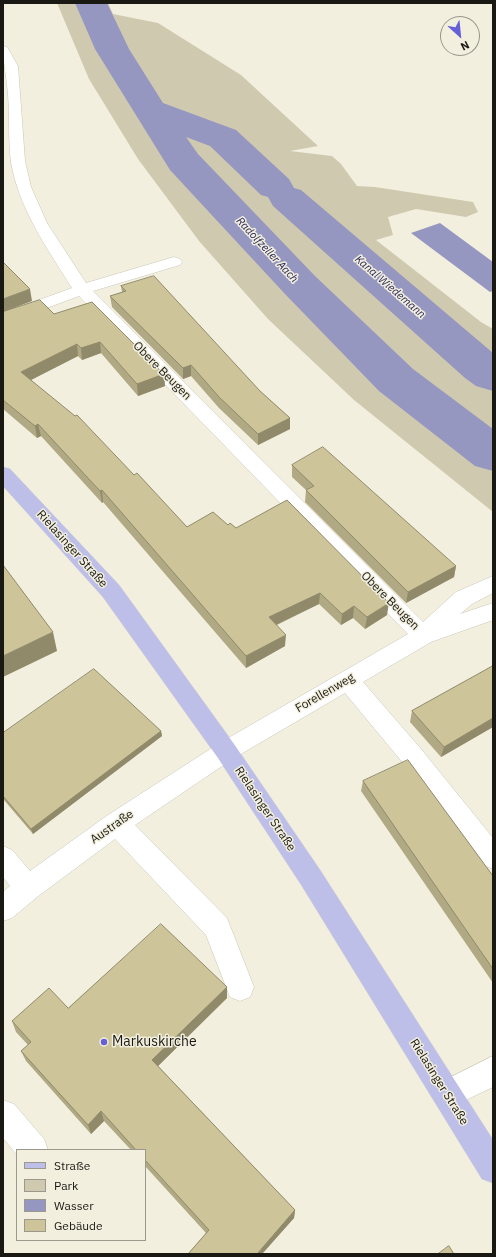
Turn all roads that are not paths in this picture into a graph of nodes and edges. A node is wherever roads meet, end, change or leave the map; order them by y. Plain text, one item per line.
1 (3, 50) edge
2 (174, 262) dead end
3 (82, 290) junction
4 (3, 319) edge
5 (3, 474) edge
6 (493, 584) edge
7 (493, 611) edge
8 (424, 636) junction
9 (347, 679) junction
10 (226, 751) junction
11 (117, 823) junction
12 (493, 857) edge
13 (3, 858) edge
14 (28, 888) junction
15 (3, 909) edge
16 (240, 987) dead end
17 (493, 1071) edge
18 (447, 1094) junction
19 (3, 1115) edge
20 (32, 1149) edge
21 (493, 1168) edge

1 - 3 street, Obere Beugen
2 - 3 street
3 - 4 street
3 - 8 street, Obere Beugen
5 - 10 main road, Rielasinger Straße
6 - 8 street, Forellenweg
7 - 8 street, Forellenweg
8 - 9 street, Forellenweg
9 - 10 street, Forellenweg
9 - 12 street
10 - 11 street, Austraße
10 - 18 main road, Rielasinger Straße
11 - 14 street, Austraße
11 - 16 street
13 - 14 street
14 - 15 street, Austraße
17 - 18 street
18 - 21 main road, Rielasinger Straße
19 - 20 street

